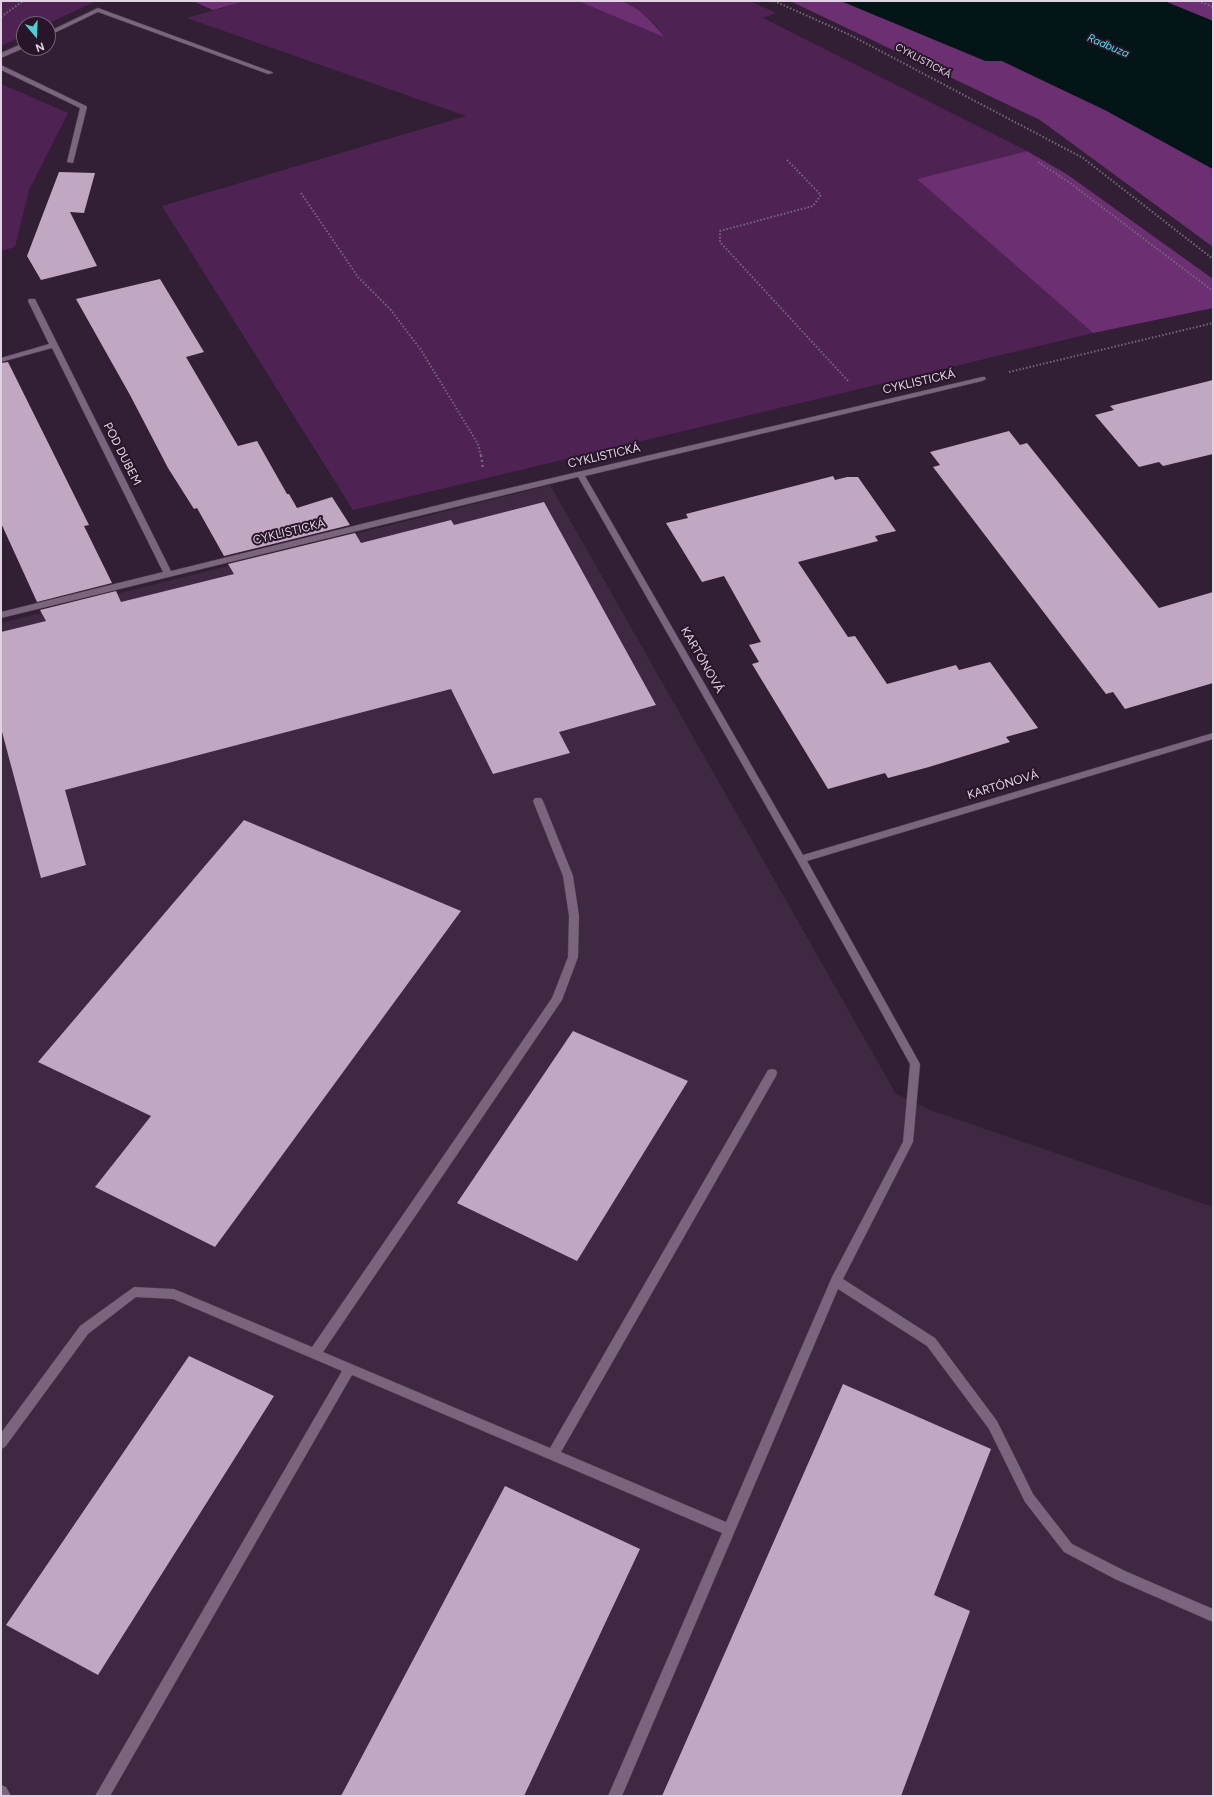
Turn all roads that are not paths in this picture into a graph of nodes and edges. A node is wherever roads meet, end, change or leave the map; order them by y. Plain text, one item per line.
1 (56, 30) edge
2 (16, 49) edge
3 (1, 56) edge
4 (1, 67) edge
5 (270, 73) dead end
6 (71, 162) dead end
7 (32, 301) dead end
8 (54, 345) junction
9 (1, 360) edge
10 (982, 379) road end
11 (580, 474) junction
12 (168, 574) junction
13 (1, 615) edge
14 (1213, 736) edge
15 (538, 801) dead end
16 (801, 859) junction
17 (772, 1073) dead end
18 (836, 1281) junction
19 (315, 1353) junction
20 (350, 1368) junction
21 (1, 1443) edge
22 (553, 1454) junction
23 (730, 1530) junction
24 (1213, 1616) edge
25 (1, 1792) edge
26 (4, 1796) edge
27 (102, 1796) edge
28 (615, 1796) edge

1 - 5 street
2 - 3 street
4 - 6 street
7 - 8 street, POD DUBEM
8 - 9 street
8 - 12 street, POD DUBEM
10 - 11 street, CYKLISTICKÁ
11 - 12 street, CYKLISTICKÁ
11 - 16 street, KARTÓNOVÁ
12 - 13 street, CYKLISTICKÁ
14 - 16 street, KARTÓNOVÁ
15 - 19 street
16 - 18 street, KARTÓNOVÁ
17 - 22 street
18 - 23 street, KARTÓNOVÁ
18 - 24 street
19 - 20 street
19 - 21 street
20 - 22 street
20 - 27 street
22 - 23 street
23 - 28 street, KARTÓNOVÁ
25 - 26 street

